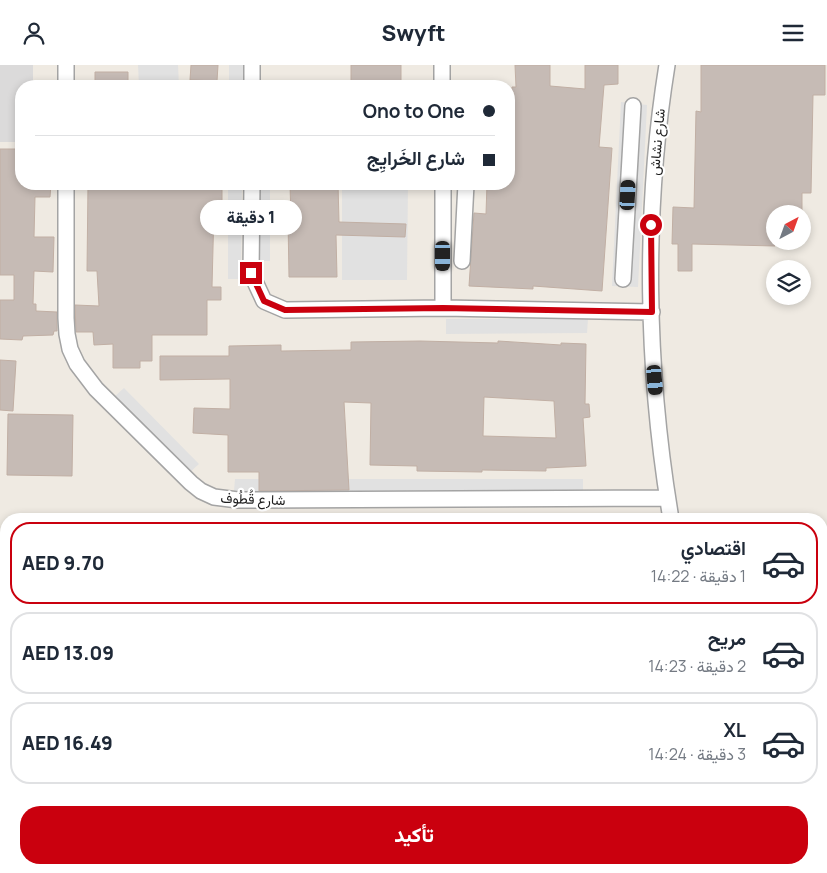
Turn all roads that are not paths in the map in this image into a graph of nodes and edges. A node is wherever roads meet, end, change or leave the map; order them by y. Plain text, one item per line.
1 (66, 65) edge
2 (252, 65) edge
3 (442, 65) edge
4 (667, 65) edge
5 (66, 80) edge
6 (252, 80) edge
7 (442, 80) edge
8 (633, 105) dead end
9 (66, 190) edge
10 (252, 190) edge
11 (443, 190) edge
12 (466, 190) edge
13 (628, 195) junction
14 (652, 197) junction
15 (443, 204) junction
16 (464, 210) junction
17 (462, 261) dead end
18 (623, 279) dead end
19 (443, 308) junction
20 (652, 312) junction
21 (667, 498) junction
22 (670, 513) edge

1 - 5 street
2 - 6 street
3 - 7 street
4 - 14 street, شارع نشاش
8 - 13 street
9 - 21 street, شارع قُطُوف
10 - 19 street
11 - 15 street
12 - 16 street
13 - 14 street
13 - 18 street
14 - 20 street, شارع نشاش
15 - 16 street
15 - 19 street
16 - 17 street
19 - 20 street
20 - 21 street, شارع نشاش
21 - 22 street, شارع نشاش

